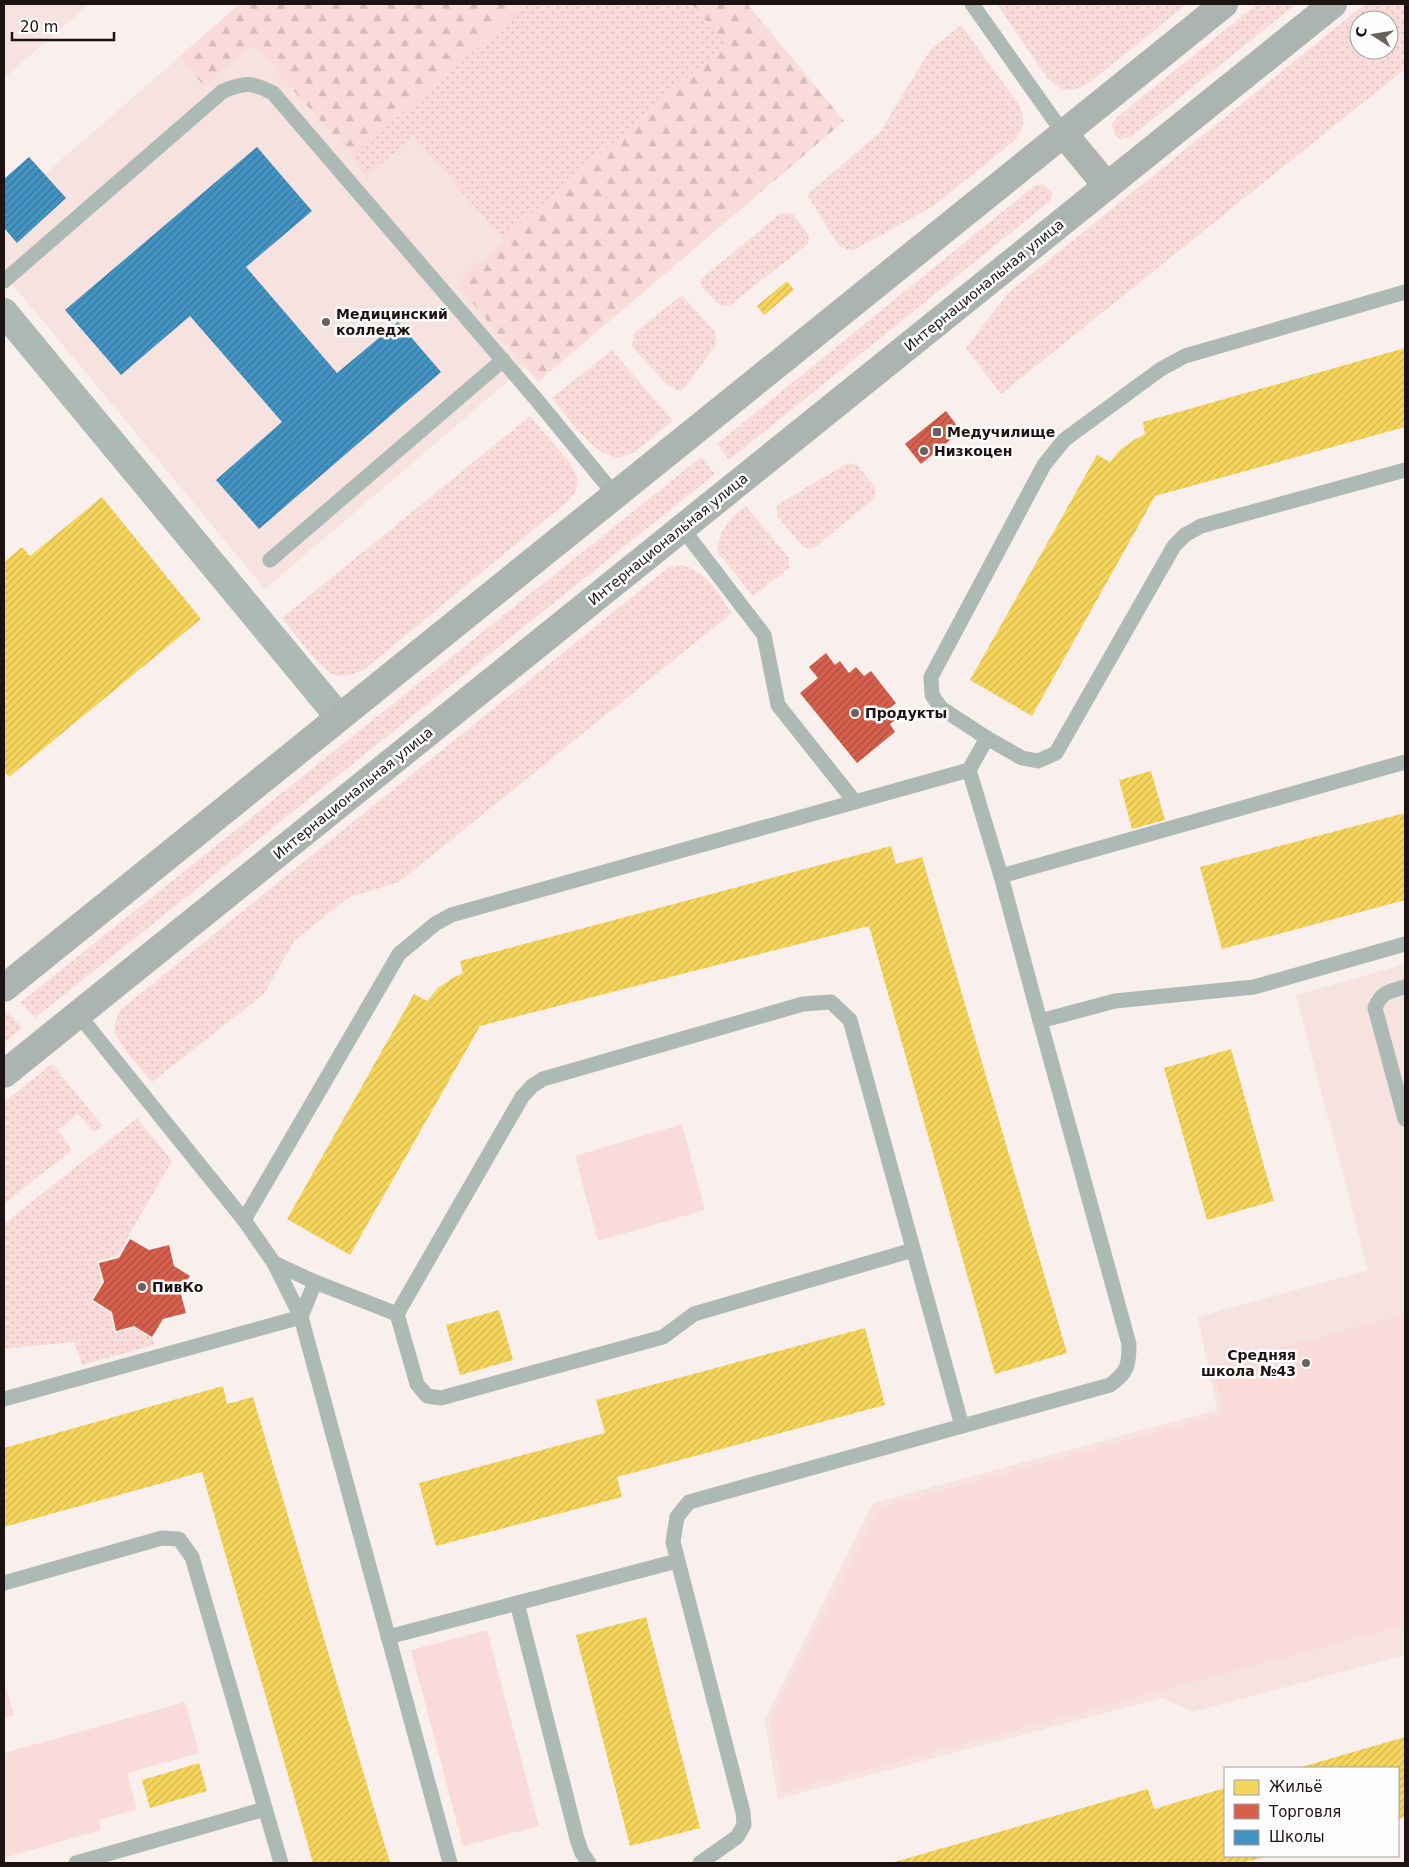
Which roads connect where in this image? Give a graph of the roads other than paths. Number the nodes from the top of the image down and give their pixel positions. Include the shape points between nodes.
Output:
1 (972, 4) edge
2 (1224, 4) edge
3 (1333, 4) edge
4 (1064, 134) junction
5 (1107, 186) junction
6 (4, 281) edge
7 (1405, 292) edge
8 (4, 312) edge
9 (503, 360) junction
10 (1405, 470) edge
11 (615, 495) junction
12 (682, 528) junction
13 (270, 560) dead end
14 (339, 717) junction
15 (987, 738) junction
16 (1405, 762) edge
17 (969, 770) junction
18 (855, 802) junction
19 (1001, 876) junction
20 (1405, 944) edge
21 (1405, 987) edge
22 (4, 988) edge
23 (78, 1014) junction
24 (1040, 1021) junction
25 (4, 1074) edge
26 (1405, 1118) edge
27 (244, 1220) junction
28 (913, 1250) junction
29 (274, 1263) junction
30 (315, 1282) junction
31 (397, 1314) junction
32 (302, 1317) junction
33 (4, 1400) edge
34 (962, 1426) junction
35 (677, 1561) junction
36 (4, 1583) edge
37 (517, 1604) junction
38 (388, 1637) junction
39 (265, 1809) junction
40 (76, 1863) edge
41 (281, 1863) edge
42 (450, 1863) edge
43 (590, 1863) edge
44 (700, 1863) edge

1 - 4 lane
2 - 4 main road
3 - 5 main road, Интернациональная улица
4 - 5 main road
4 - 11 main road
5 - 12 main road, Интернациональная улица
6 - 9 lane via 223,91 243,83 273,93
7 - 15 lane via 1185,356 1064,440 1044,465 931,677 932,695 941,708
8 - 14 street
9 - 11 lane
9 - 13 lane
10 - 15 lane via 1200,526 1185,535 1174,546 1056,753 1038,761 1022,758
11 - 14 main road
12 - 18 lane via 764,635 778,705
12 - 23 main road, Интернациональная улица
14 - 22 main road
15 - 17 lane
16 - 19 lane
17 - 18 lane
17 - 19 lane
18 - 27 lane via 451,915 435,924 399,954
19 - 24 lane
20 - 24 lane via 1254,987 1115,1001
21 - 26 lane via 1378,999 1375,1008
23 - 25 main road, Интернациональная улица
23 - 27 lane
24 - 34 lane via 1129,1344 1129,1364 1110,1385
27 - 29 lane
28 - 31 lane via 694,1314 663,1337 441,1398 427,1396 417,1384
28 - 31 lane via 850,1020 831,1002 804,1004 543,1079 532,1086 522,1097
28 - 34 lane
29 - 30 lane
29 - 32 lane
30 - 31 lane
30 - 32 lane
32 - 33 lane
32 - 38 lane
34 - 35 lane via 689,1502 677,1517 673,1542
35 - 37 lane
35 - 44 lane via 744,1825 737,1837
36 - 39 lane via 162,1538 179,1539 192,1557
37 - 38 lane
37 - 43 lane via 577,1838
38 - 42 lane
39 - 40 lane
39 - 41 lane

